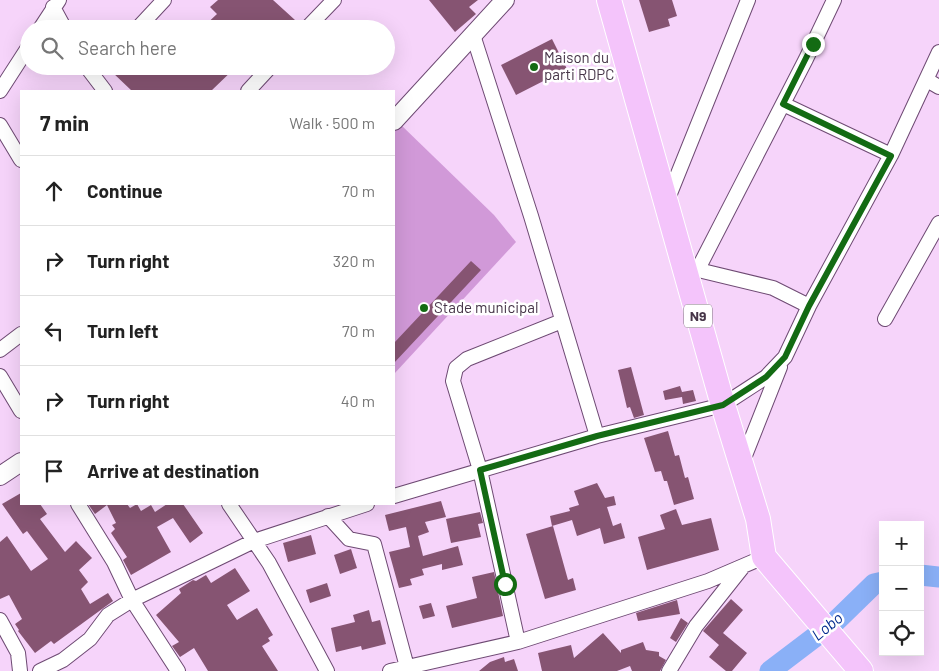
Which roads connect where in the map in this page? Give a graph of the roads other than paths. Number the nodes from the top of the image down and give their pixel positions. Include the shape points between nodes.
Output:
1 (164, 0) edge
2 (334, 0) edge
3 (505, 0) edge
4 (609, 0) edge
5 (748, 0) edge
6 (834, 0) edge
7 (56, 4) edge
8 (46, 20) edge
9 (62, 20) edge
10 (145, 20) edge
11 (315, 20) edge
12 (473, 35) junction
13 (939, 52) edge
14 (20, 60) edge
15 (96, 75) edge
16 (263, 75) edge
17 (933, 83) edge
18 (104, 90) edge
19 (249, 90) edge
20 (0, 91) edge
21 (783, 104) junction
22 (395, 120) edge
23 (0, 125) edge
24 (891, 156) junction
25 (20, 158) edge
26 (666, 202) junction
27 (939, 223) edge
28 (691, 268) junction
29 (809, 306) junction
30 (885, 318) dead end
31 (562, 321) junction
32 (20, 335) edge
33 (0, 350) edge
34 (785, 357) junction
35 (0, 376) edge
36 (723, 405) junction
37 (20, 409) edge
38 (597, 436) junction
39 (20, 463) edge
40 (740, 466) junction
41 (480, 470) junction
42 (0, 476) edge
43 (395, 496) edge
44 (79, 505) edge
45 (231, 505) edge
46 (364, 505) edge
47 (328, 516) junction
48 (254, 540) junction
49 (764, 557) junction
50 (742, 568) junction
51 (132, 600) junction
52 (0, 620) edge
53 (518, 642) junction
54 (407, 667) junction
55 (20, 671) edge
56 (40, 671) edge
57 (178, 671) edge
58 (327, 671) edge
59 (390, 671) edge
60 (669, 671) edge
61 (861, 671) edge

1 - 10 street
2 - 11 street
3 - 12 street
4 - 26 highway, N9
5 - 26 street
6 - 21 street
7 - 8 street
7 - 9 street
12 - 22 street
12 - 31 street via 532,216
13 - 17 street
14 - 20 street
15 - 18 street
16 - 19 street
17 - 24 street
21 - 24 street
21 - 28 street
23 - 25 street
24 - 29 street
26 - 28 highway, N9
27 - 30 street
28 - 29 street via 773,288
28 - 36 highway, N9
29 - 34 street
31 - 38 street
31 - 41 street via 467,359 456,368 453,381
32 - 33 street
34 - 36 street via 766,377
34 - 40 street
35 - 37 street
36 - 38 street
36 - 40 highway, N9
38 - 41 street
39 - 42 street
40 - 49 highway, N9 via 758,520
41 - 43 street
41 - 53 street
44 - 51 street via 114,562
45 - 48 street
46 - 47 street
47 - 48 street
47 - 54 street via 349,539 374,544
48 - 51 street
48 - 58 street
49 - 50 street
49 - 61 highway
50 - 53 street
50 - 60 street via 696,626
51 - 56 street via 108,615 90,639 63,660
51 - 57 street
52 - 55 street via 18,653
53 - 54 street
54 - 59 street

